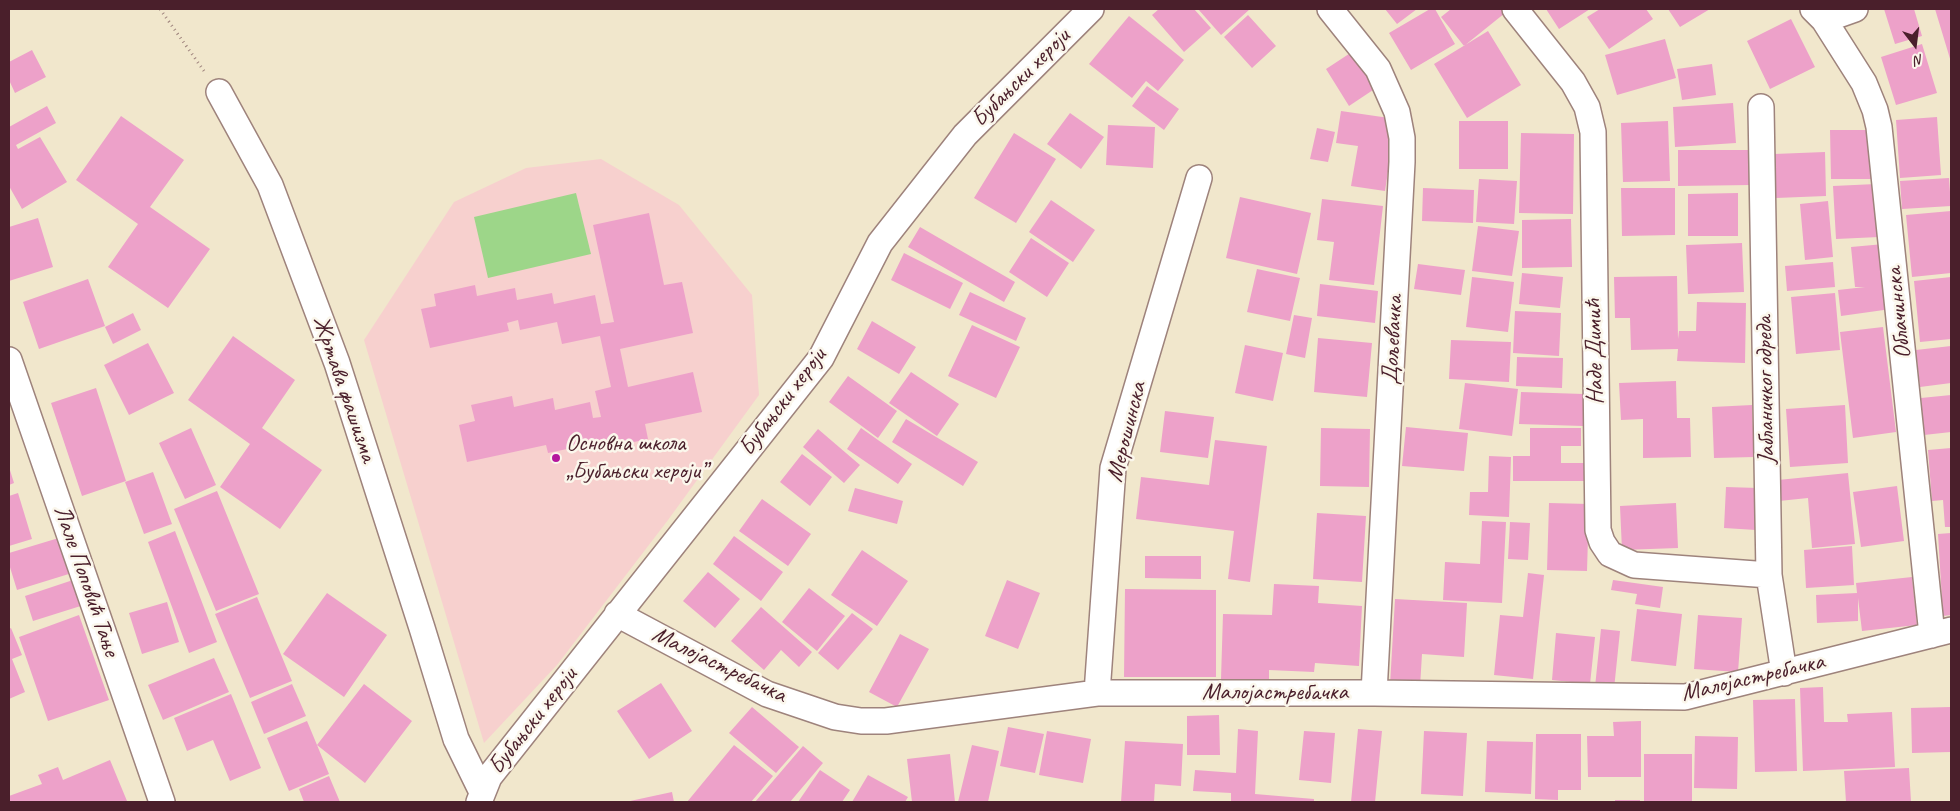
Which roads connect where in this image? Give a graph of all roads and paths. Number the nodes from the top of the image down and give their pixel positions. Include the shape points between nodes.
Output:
1 (160, 9) edge
2 (1091, 9) edge
3 (1330, 9) edge
4 (1515, 9) edge
5 (1855, 9) edge
6 (1819, 15) edge
7 (219, 92) joint
8 (1761, 107) dead end
9 (1199, 178) dead end
10 (9, 360) edge
11 (1770, 575) junction
12 (617, 614) junction
13 (1941, 633) edge
14 (1784, 672) junction
15 (1097, 693) junction
16 (1374, 693) junction
17 (480, 797) edge
18 (162, 802) edge

1 - 7 path
2 - 12 street, Бубањски хероји via 965,135 880,243 821,358
3 - 16 street, Дољевачка via 1378,69 1397,112 1402,138
4 - 11 street, Наде Димић via 1573,82 1586,107 1593,132 1598,530 1602,542 1610,554 1634,565
5 - 6 street
6 - 13 street, Облачинска via 1864,83 1879,127
7 - 17 street, Жртава фашизма via 270,185 338,362 456,739
8 - 11 street, Јабланичког одреда
9 - 15 street, Мерошинска via 1113,468
10 - 18 street, Лале Поповић Тање
11 - 14 street, Јабланичког одреда
12 - 15 street, Малојастребачка via 767,694 844,718 886,722 910,720
12 - 17 street, Бубањски хероји via 489,777
13 - 14 street, Малојастребачка
14 - 16 street, Малојастребачка via 1684,697
15 - 16 street, Малојастребачка

